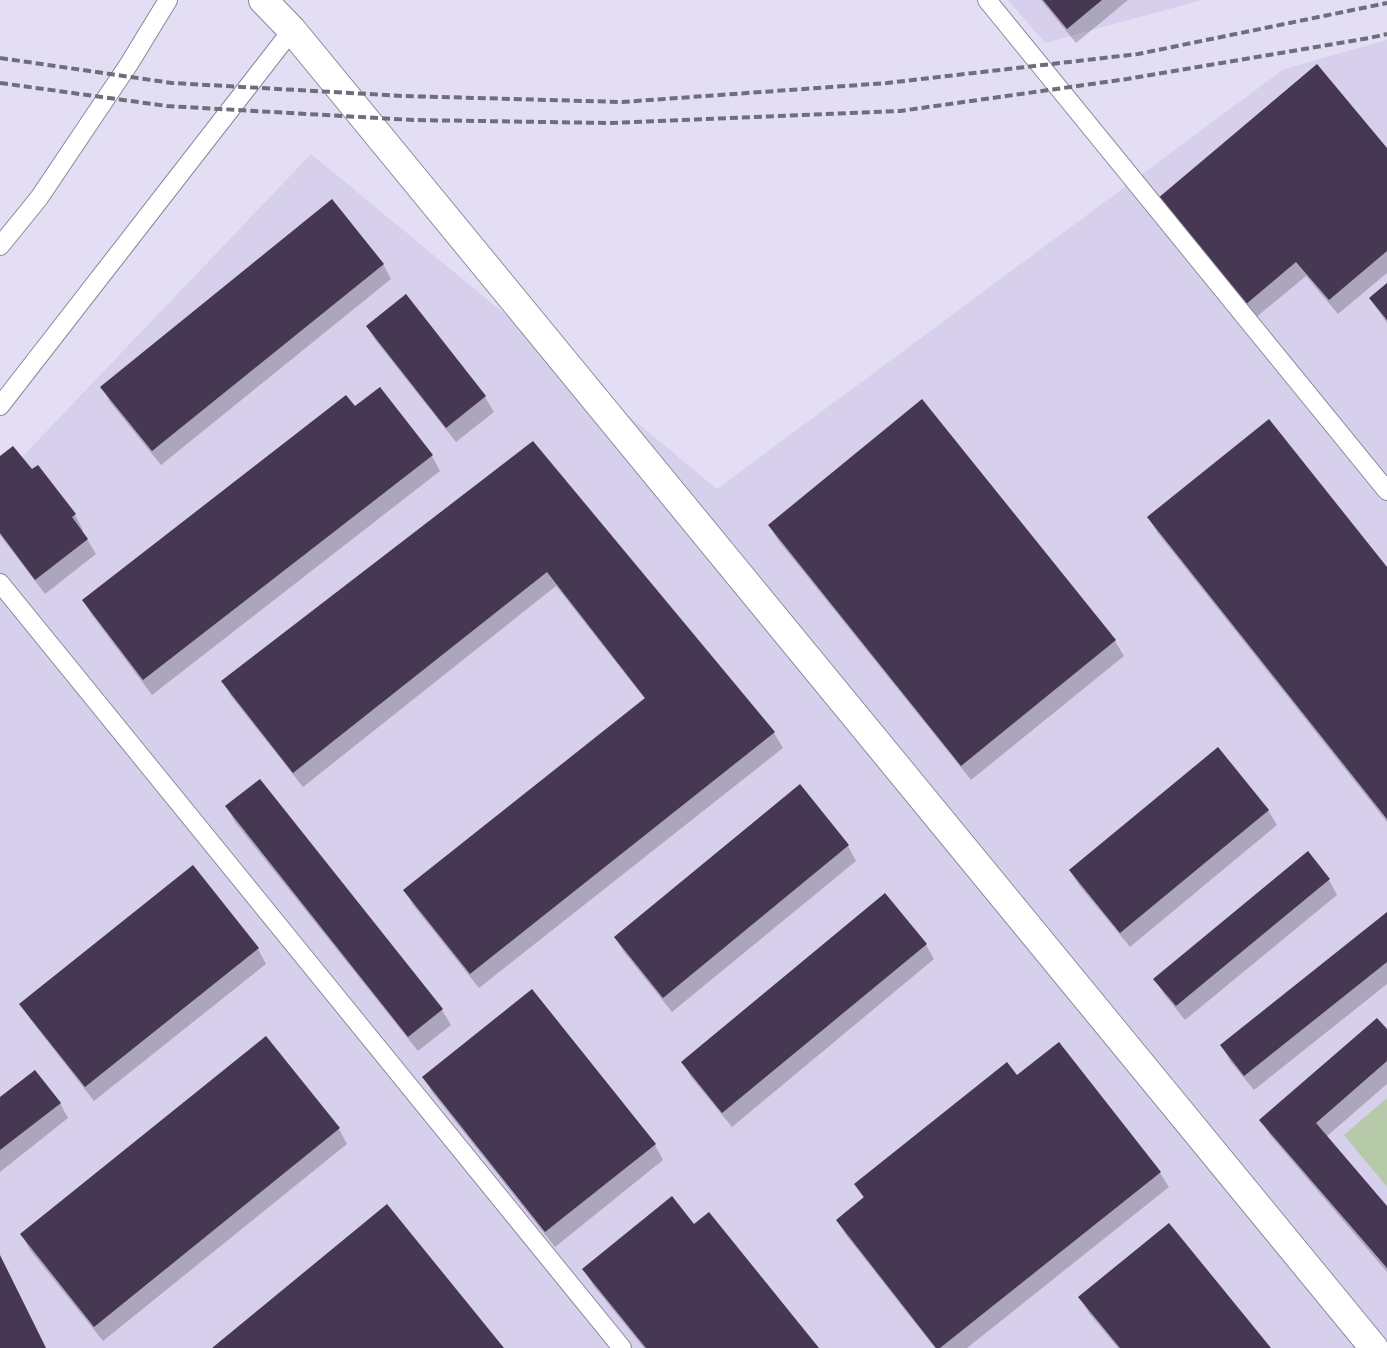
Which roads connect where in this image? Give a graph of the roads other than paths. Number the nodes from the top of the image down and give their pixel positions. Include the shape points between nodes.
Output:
1 (168, 0) edge
2 (263, 0) edge
3 (987, 0) edge
4 (292, 30) junction
5 (0, 246) edge
6 (0, 406) edge
7 (1387, 491) edge
8 (0, 583) edge
9 (622, 1348) edge
10 (1374, 1348) edge

1 - 5 lane via 130,64 39,198
2 - 4 street
3 - 7 lane
4 - 6 lane
4 - 10 street
8 - 9 lane

